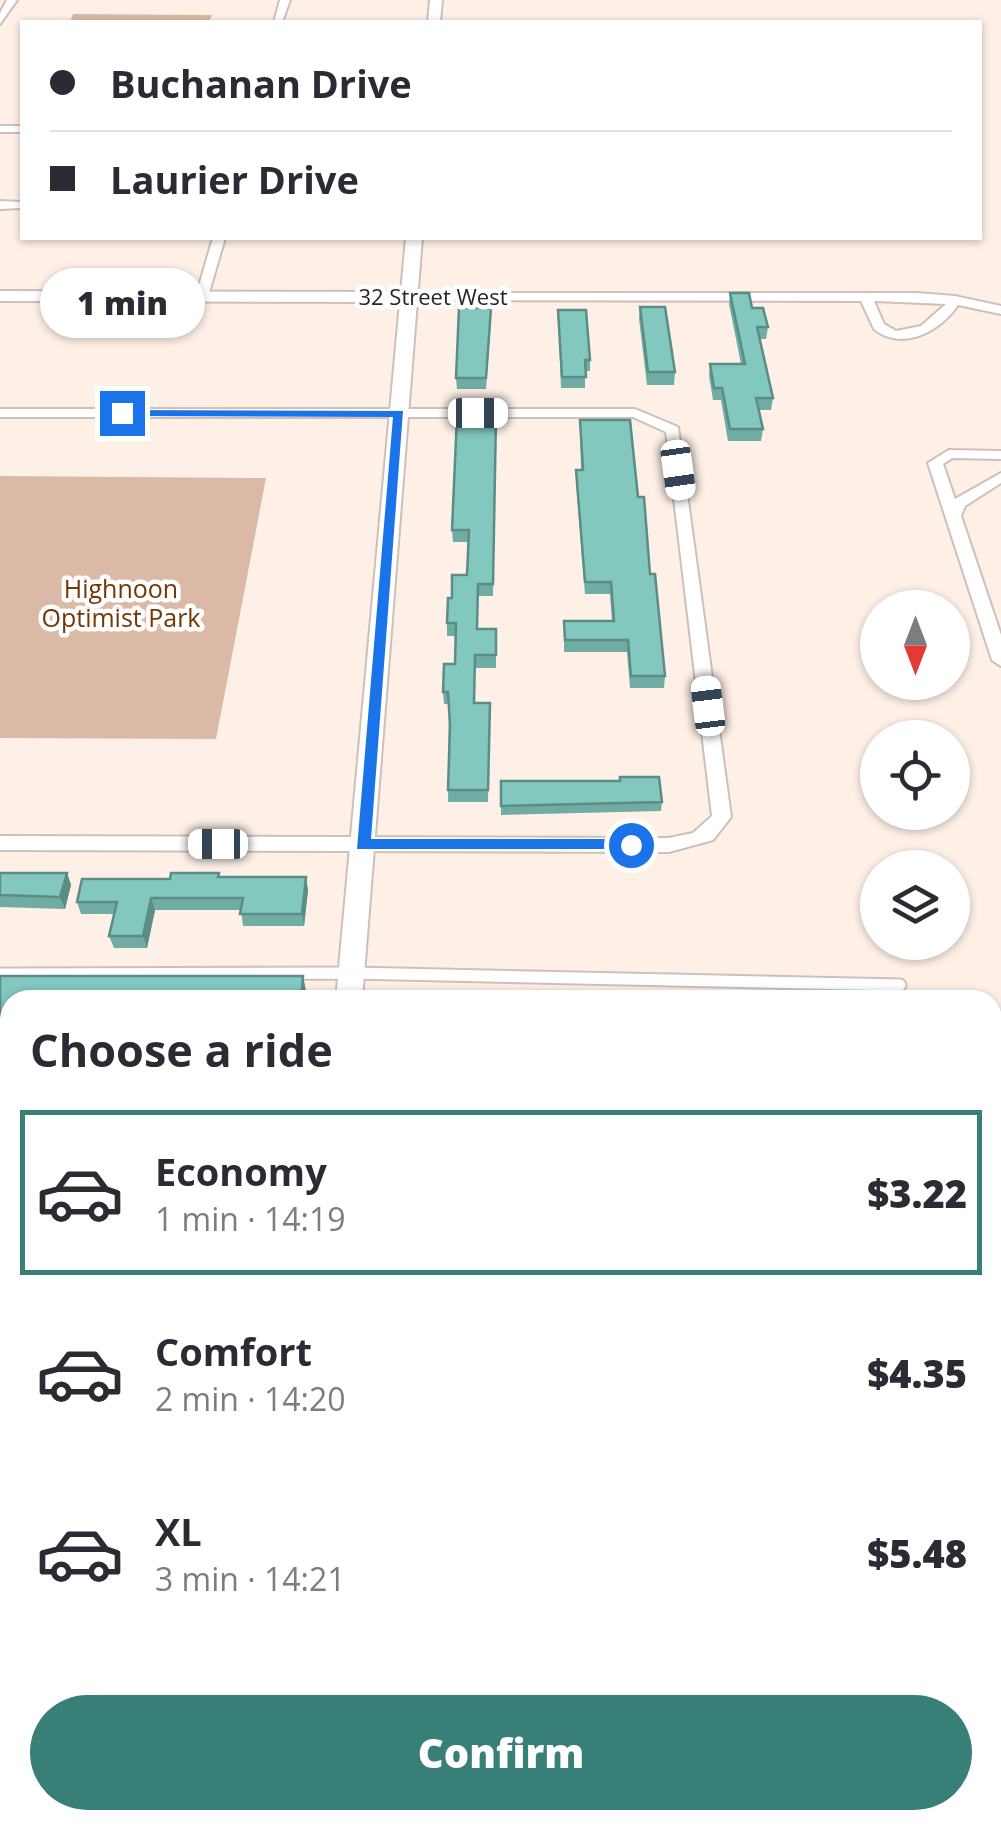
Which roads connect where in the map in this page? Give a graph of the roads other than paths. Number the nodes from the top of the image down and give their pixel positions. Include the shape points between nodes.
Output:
1 (12, 0) edge
2 (0, 21) edge
3 (217, 240) edge
4 (414, 240) edge
5 (0, 296) edge
6 (202, 296) junction
7 (408, 296) junction
8 (866, 297) junction
9 (955, 300) junction
10 (1001, 310) edge
11 (399, 414) junction
12 (1, 416) edge
13 (1001, 454) edge
14 (1001, 477) edge
15 (953, 516) junction
16 (1001, 660) edge
17 (0, 843) edge
18 (362, 845) junction
19 (352, 973) junction
20 (0, 974) edge
21 (900, 985) dead end
22 (350, 990) edge

1 - 2 street
3 - 6 street
4 - 7 street
5 - 6 street, 32 Street West
6 - 7 street, 32 Street West
7 - 8 street, 32 Street West
7 - 11 street
8 - 9 street, 32 Street West
8 - 9 street via 877,324 898,334 945,318
9 - 10 street, 32 Street West
11 - 12 street
11 - 18 street
11 - 18 street via 635,412 672,430 722,816 713,832 695,842 669,845
13 - 15 street via 950,454 935,462
14 - 15 street via 960,503
15 - 16 street
17 - 18 street
18 - 19 street
19 - 20 lane
19 - 21 lane
19 - 22 street

